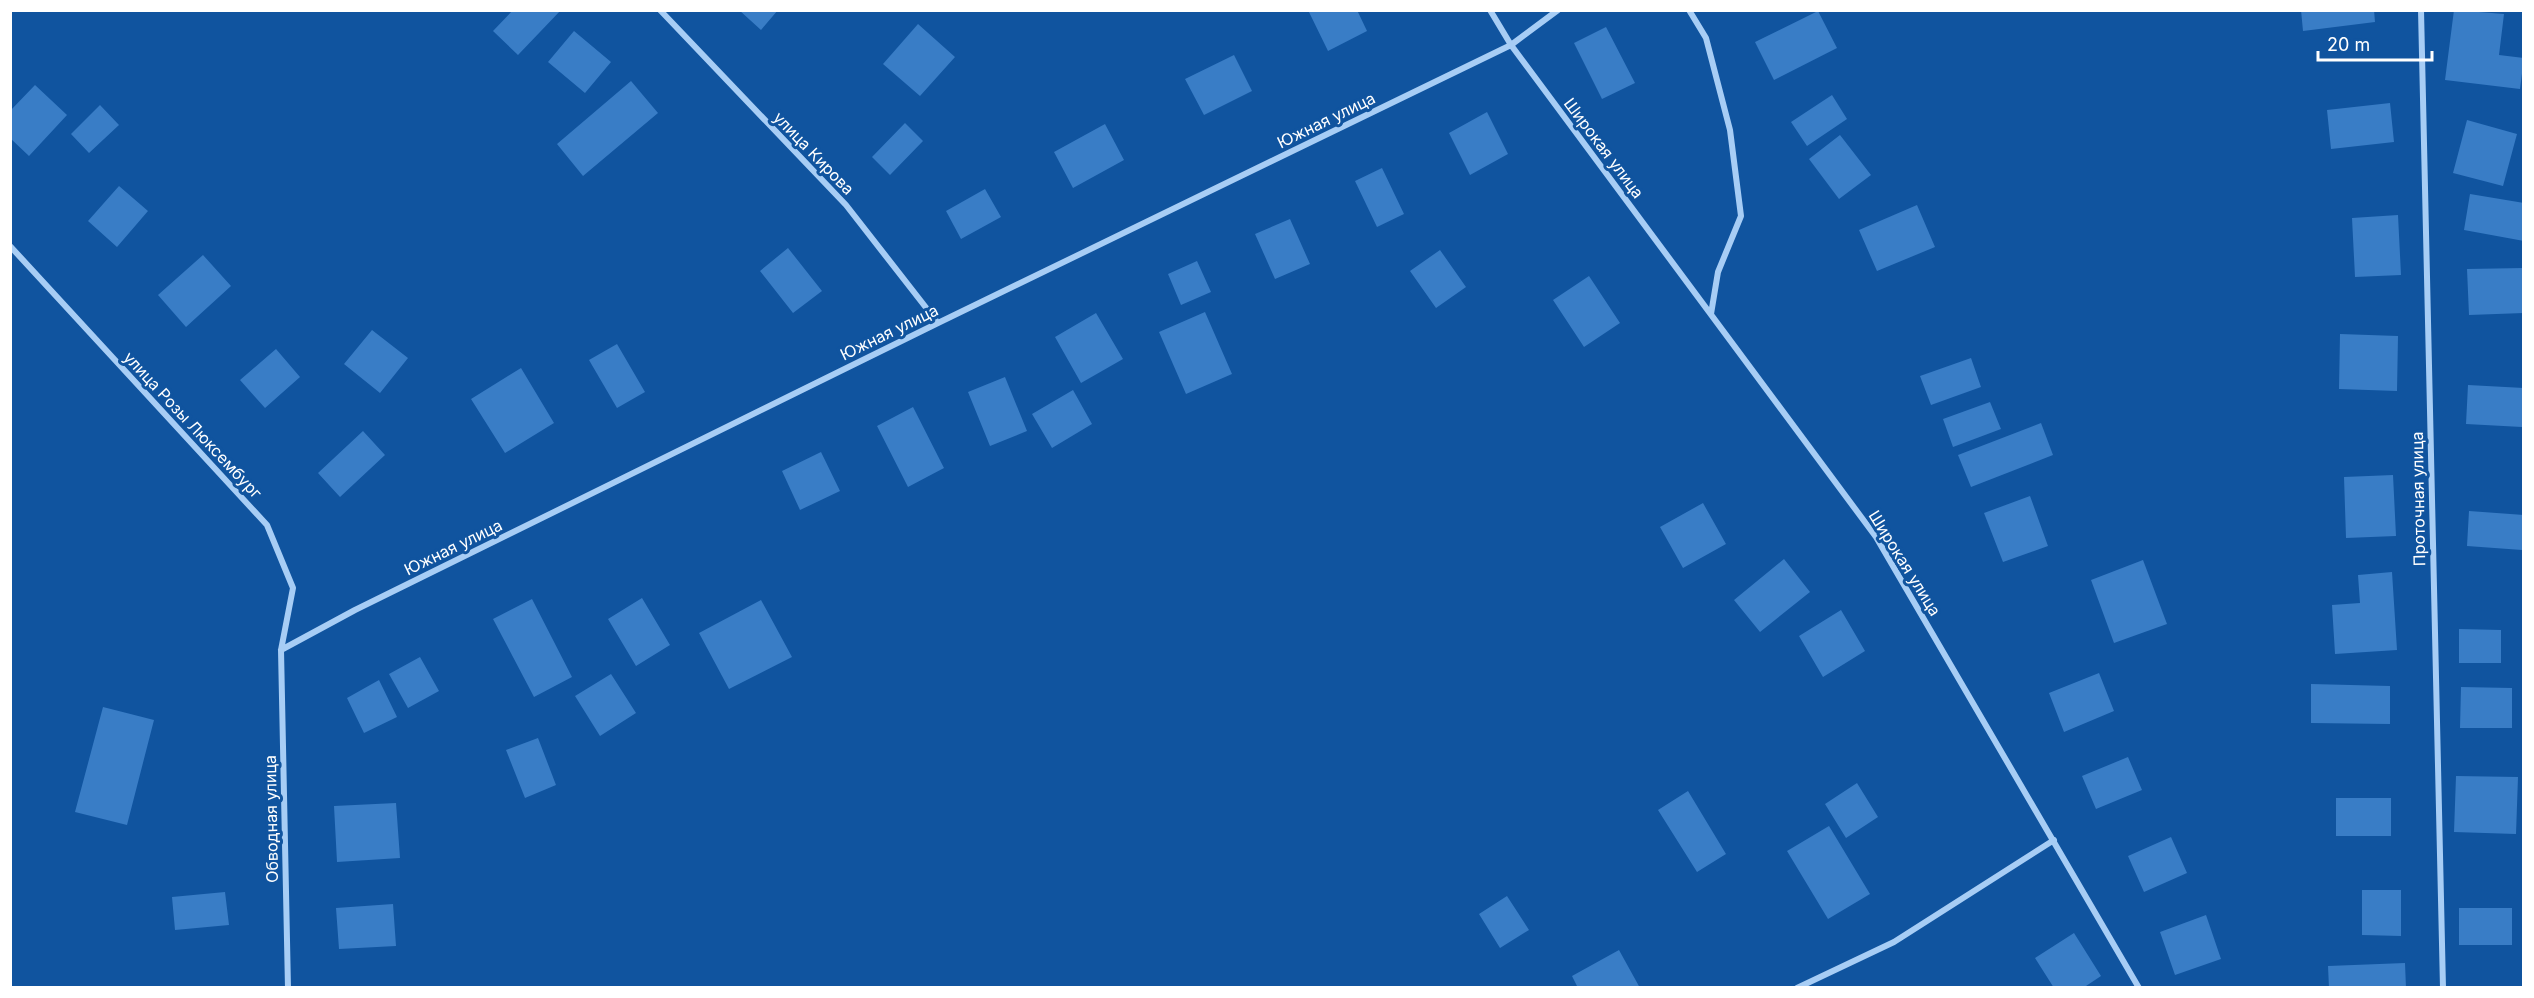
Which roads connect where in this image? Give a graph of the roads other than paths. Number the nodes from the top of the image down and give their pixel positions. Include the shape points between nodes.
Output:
1 (660, 10) edge
2 (1490, 10) edge
3 (1558, 10) edge
4 (1689, 10) edge
5 (2421, 10) edge
6 (1511, 45) junction
7 (10, 246) edge
8 (1711, 314) junction
9 (938, 323) junction
10 (281, 650) junction
11 (2055, 840) junction
12 (288, 987) edge
13 (1797, 987) edge
14 (2139, 987) edge
15 (2443, 987) edge

1 - 9 street, улица Кирова via 846,205
2 - 6 street, Широкая улица
3 - 6 street
4 - 8 street via 1706,38 1730,130 1742,216 1718,272
5 - 15 street, Проточная улица
6 - 8 street, Широкая улица
6 - 9 street, Южная улица
7 - 10 street, улица Розы Люксембург via 267,525 293,588
8 - 11 street, Широкая улица via 1876,537
9 - 10 street, Южная улица
10 - 12 street, Обводная улица
11 - 13 street via 1894,942
11 - 14 street, Широкая улица

